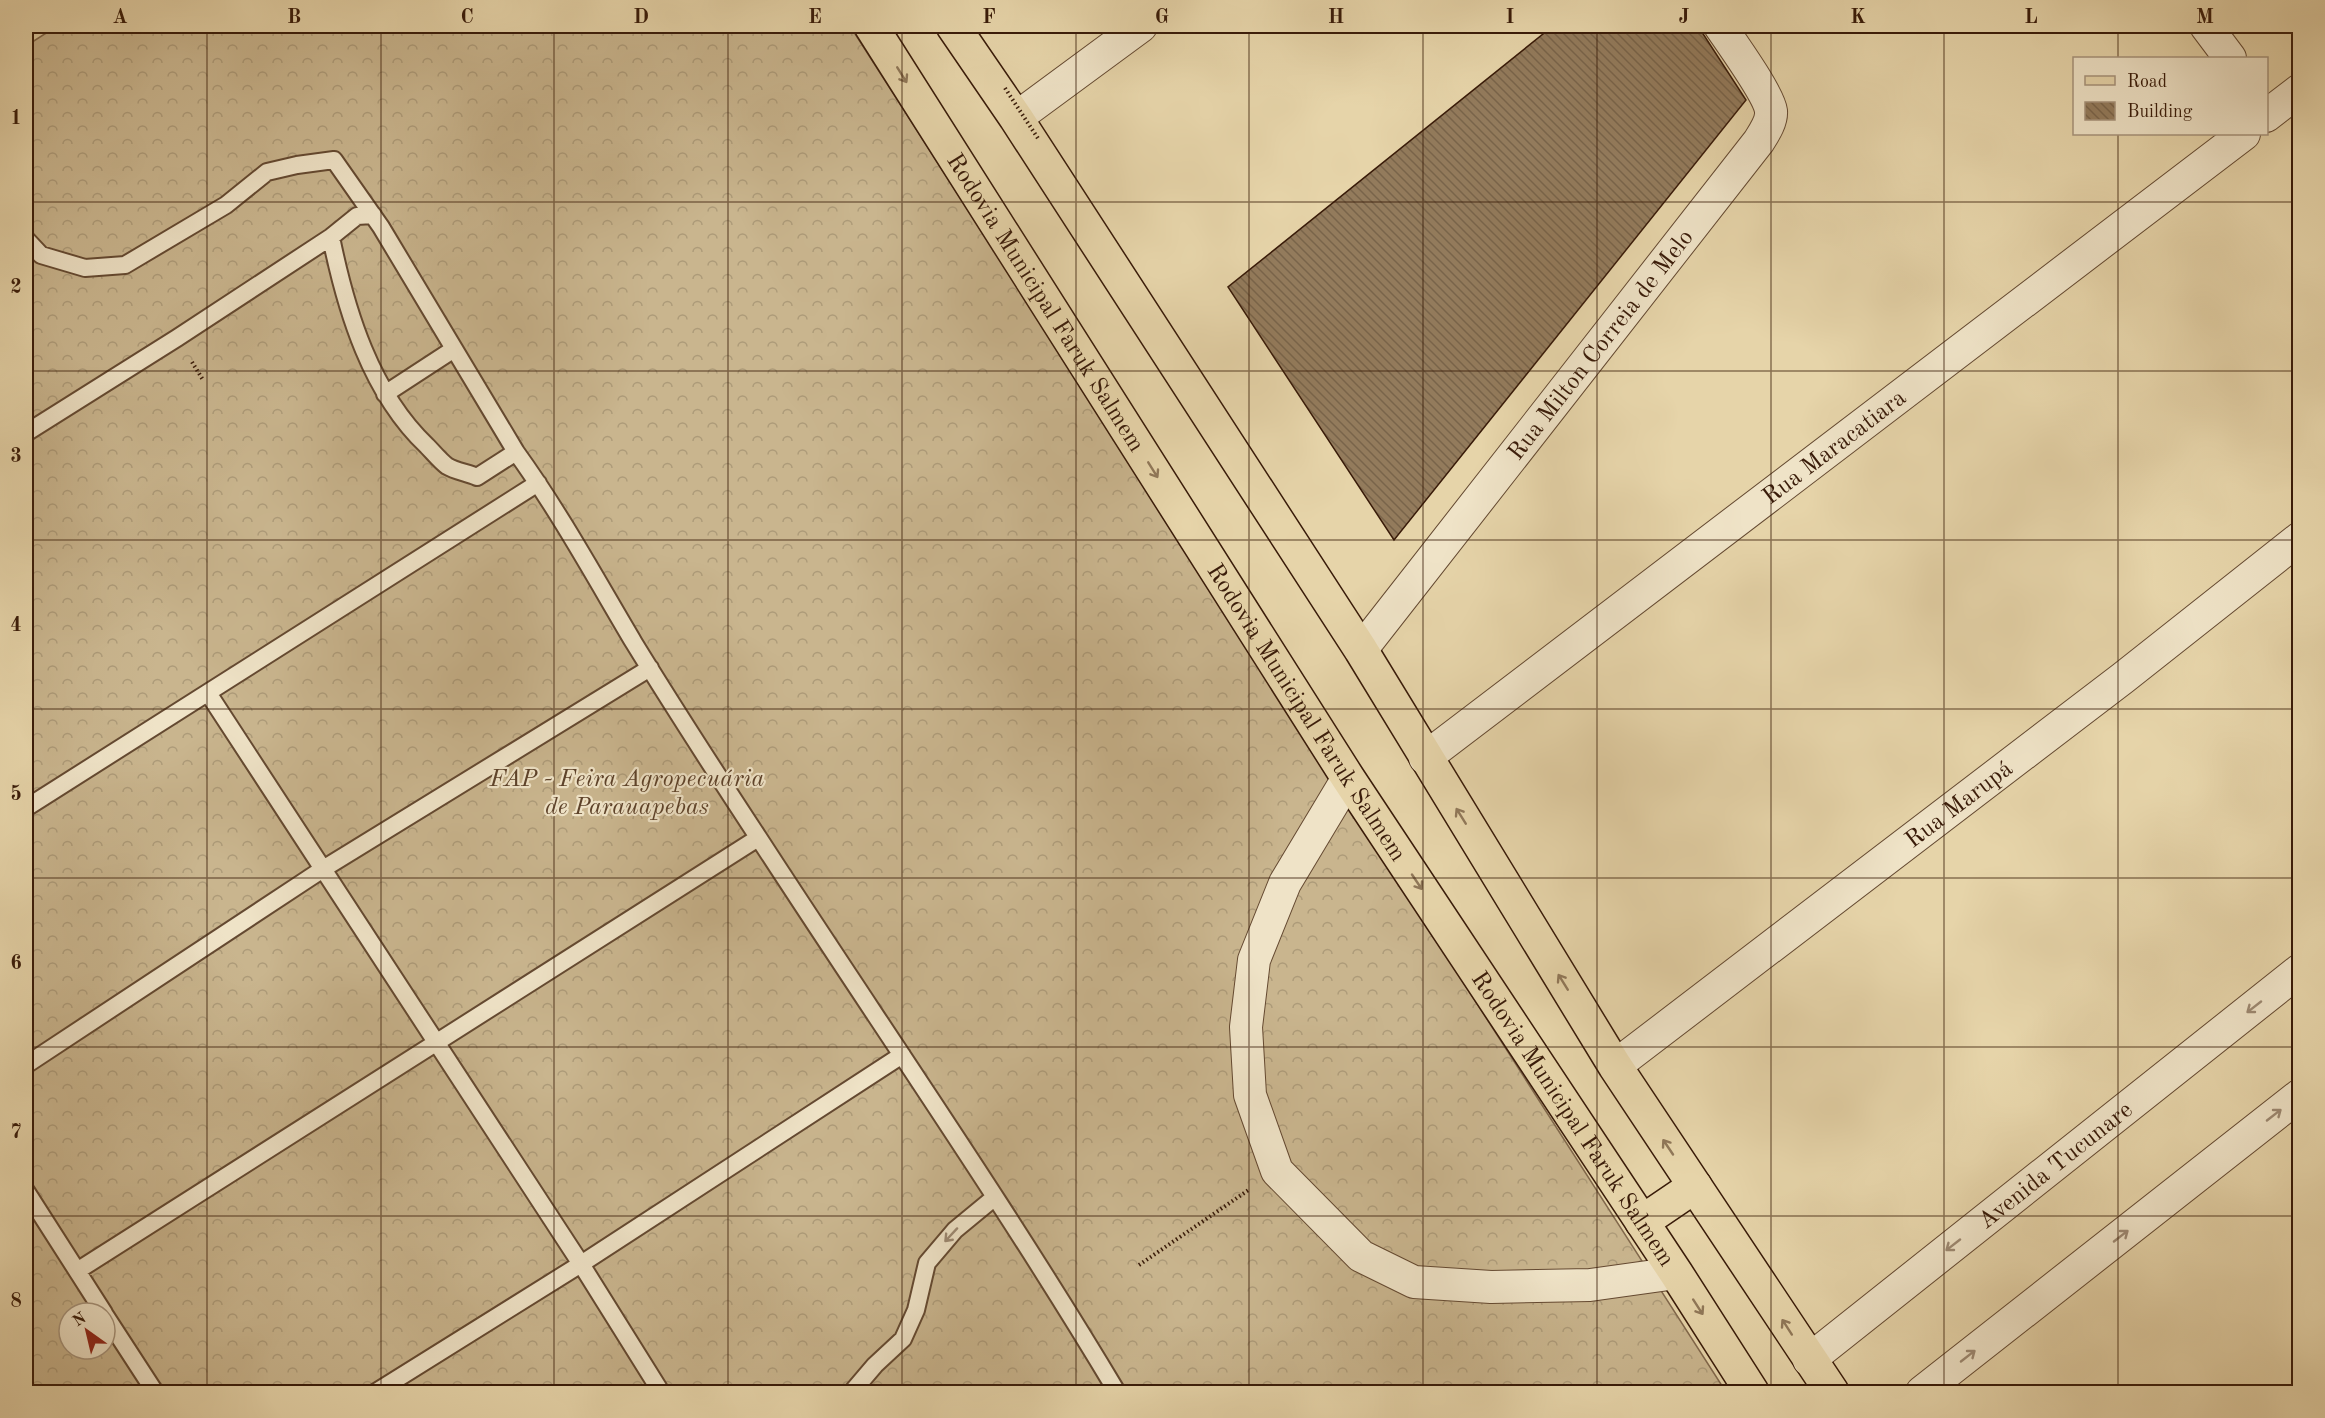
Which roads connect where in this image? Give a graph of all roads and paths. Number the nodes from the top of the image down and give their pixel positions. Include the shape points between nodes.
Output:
1 (871, 26) edge
2 (953, 26) edge
3 (1140, 26) edge
4 (1720, 26) edge
5 (2206, 26) edge
6 (2229, 57) edge
7 (2300, 90) edge
8 (2268, 113) edge
9 (1020, 115) junction
10 (2243, 135) edge
11 (373, 215) junction
12 (331, 237) junction
13 (26, 239) edge
14 (454, 349) junction
15 (385, 394) junction
16 (26, 433) edge
17 (516, 452) junction
18 (538, 483) junction
19 (2300, 537) edge
20 (1361, 650) junction
21 (650, 668) junction
22 (208, 693) junction
23 (1425, 758) junction
24 (1348, 778) junction
25 (26, 808) edge
26 (758, 838) junction
27 (323, 869) junction
28 (2300, 970) edge
29 (435, 1045) junction
30 (902, 1055) junction
31 (26, 1065) edge
32 (1615, 1066) junction
33 (2300, 1095) edge
34 (1277, 1171) junction
35 (1695, 1186) junction
36 (26, 1191) edge
37 (995, 1197) junction
38 (1642, 1222) junction
39 (580, 1264) junction
40 (1139, 1265) dead end
41 (77, 1271) junction
42 (1676, 1273) junction
43 (96, 1301) edge
44 (117, 1334) edge
45 (1809, 1360) junction
46 (155, 1392) edge
47 (376, 1392) edge
48 (662, 1392) edge
49 (852, 1392) edge
50 (1117, 1392) edge
51 (1752, 1392) edge
52 (1832, 1392) edge
53 (1922, 1392) edge

1 -> 24 main road, Rodovia Municipal Faruk Salmem
2 - 9 main road
3 - 9 street
4 - 20 street, Rua Milton Correia de Melo via 1764,94 1771,111 1767,128
5 - 6 street
7 - 8 street
9 - 9 path, bridge
9 - 20 main road
10 - 23 street, Rua Maracatiara
11 - 12 lane via 357,216
11 - 13 lane via 334,160 267,172 226,205 125,265 85,268 41,255
11 - 14 lane
12 - 15 lane via 351,318
12 - 16 lane
14 - 15 lane
14 - 17 lane
15 - 17 lane via 398,414 447,466 477,477
17 - 18 lane
18 - 21 lane
18 - 22 lane
19 - 32 street, Rua Marupá via 2113,686
20 - 23 main road
21 - 26 lane
21 - 27 lane
22 - 25 lane
22 - 27 lane
32 -> 23 main road
24 - 34 street via 1285,883 1254,960 1246,1027 1250,1095
24 -> 38 main road, Rodovia Municipal Faruk Salmem
26 - 29 lane
26 - 30 lane
27 - 29 lane
27 - 31 lane
28 -> 45 street, Avenida Tucunare
29 - 39 lane
29 - 41 lane
30 - 37 lane
30 - 39 lane
35 -> 32 main road
53 -> 33 street
34 - 40 path
34 - 42 street via 1361,1257 1414,1282 1491,1287 1590,1285
35 - 38 main road
45 -> 35 main road
36 - 41 lane
37 -> 49 lane via 955,1230 927,1263 916,1310 903,1339
37 - 50 lane
38 - 42 main road, Rodovia Municipal Faruk Salmem
39 - 47 lane
39 - 48 lane
41 - 43 lane
42 -> 51 main road, Rodovia Municipal Faruk Salmem
44 - 46 lane
45 - 52 main road

